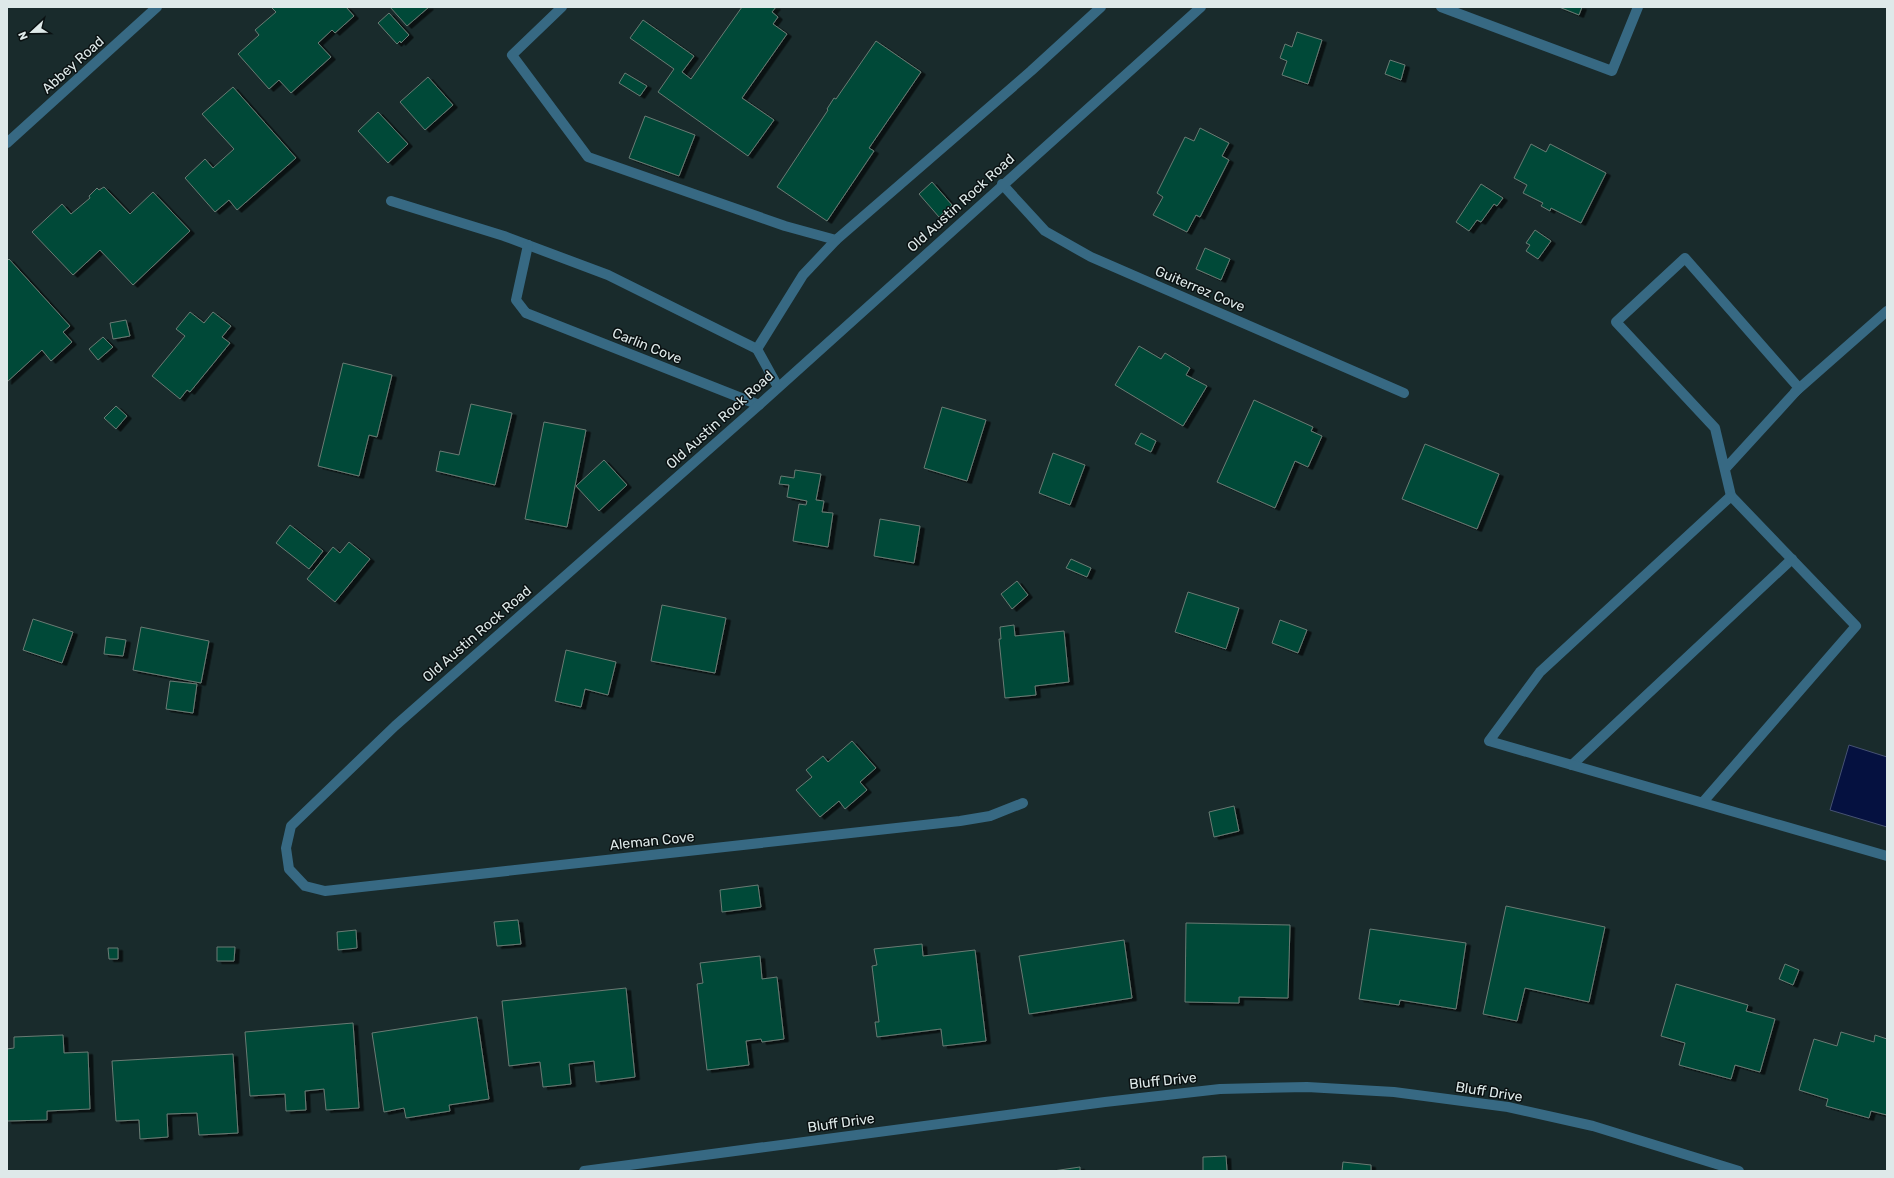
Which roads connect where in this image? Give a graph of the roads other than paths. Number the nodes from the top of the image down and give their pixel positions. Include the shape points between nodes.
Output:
1 (157, 7) edge
2 (562, 7) edge
3 (1101, 7) edge
4 (1201, 7) edge
5 (1441, 7) edge
6 (1638, 7) edge
7 (7, 143) edge
8 (1002, 184) junction
9 (391, 201) dead end
10 (836, 240) junction
11 (528, 245) junction
12 (1887, 311) edge
13 (756, 350) junction
14 (778, 387) junction
15 (1404, 392) dead end
16 (1795, 392) junction
17 (759, 405) junction
18 (1725, 469) junction
19 (1731, 496) junction
20 (1792, 559) junction
21 (1572, 765) junction
22 (1023, 802) dead end
23 (1703, 802) junction
24 (1887, 856) edge
25 (289, 868) joint
26 (584, 1171) edge
27 (1739, 1171) edge

1 - 7 street, Abbey Road
2 - 10 street via 512,55 588,157 785,226
3 - 10 street
4 - 8 street, Old Austin Rock Road
5 - 6 street via 1612,71
8 - 14 street, Old Austin Rock Road
8 - 15 street, Guiterrez Cove via 1045,231 1091,257
9 - 11 street
10 - 13 street via 803,275
11 - 13 street via 608,275
11 - 17 street, Carlin Cove via 516,300 526,313
12 - 16 street
13 - 14 street
14 - 17 street, Old Austin Rock Road
16 - 18 street
16 - 18 street via 1799,388 1685,258 1616,322 1715,428
17 - 25 street, Old Austin Rock Road via 395,726 291,826 286,848
18 - 19 street
19 - 20 street
19 - 21 street via 1540,672 1489,741
20 - 21 street
20 - 23 street via 1856,626
21 - 23 street
22 - 25 street, Aleman Cove via 990,816 960,822 325,891 305,886
23 - 24 street
26 - 27 street, Bluff Drive via 1105,1102 1220,1089 1307,1088 1394,1092 1508,1107 1593,1126

